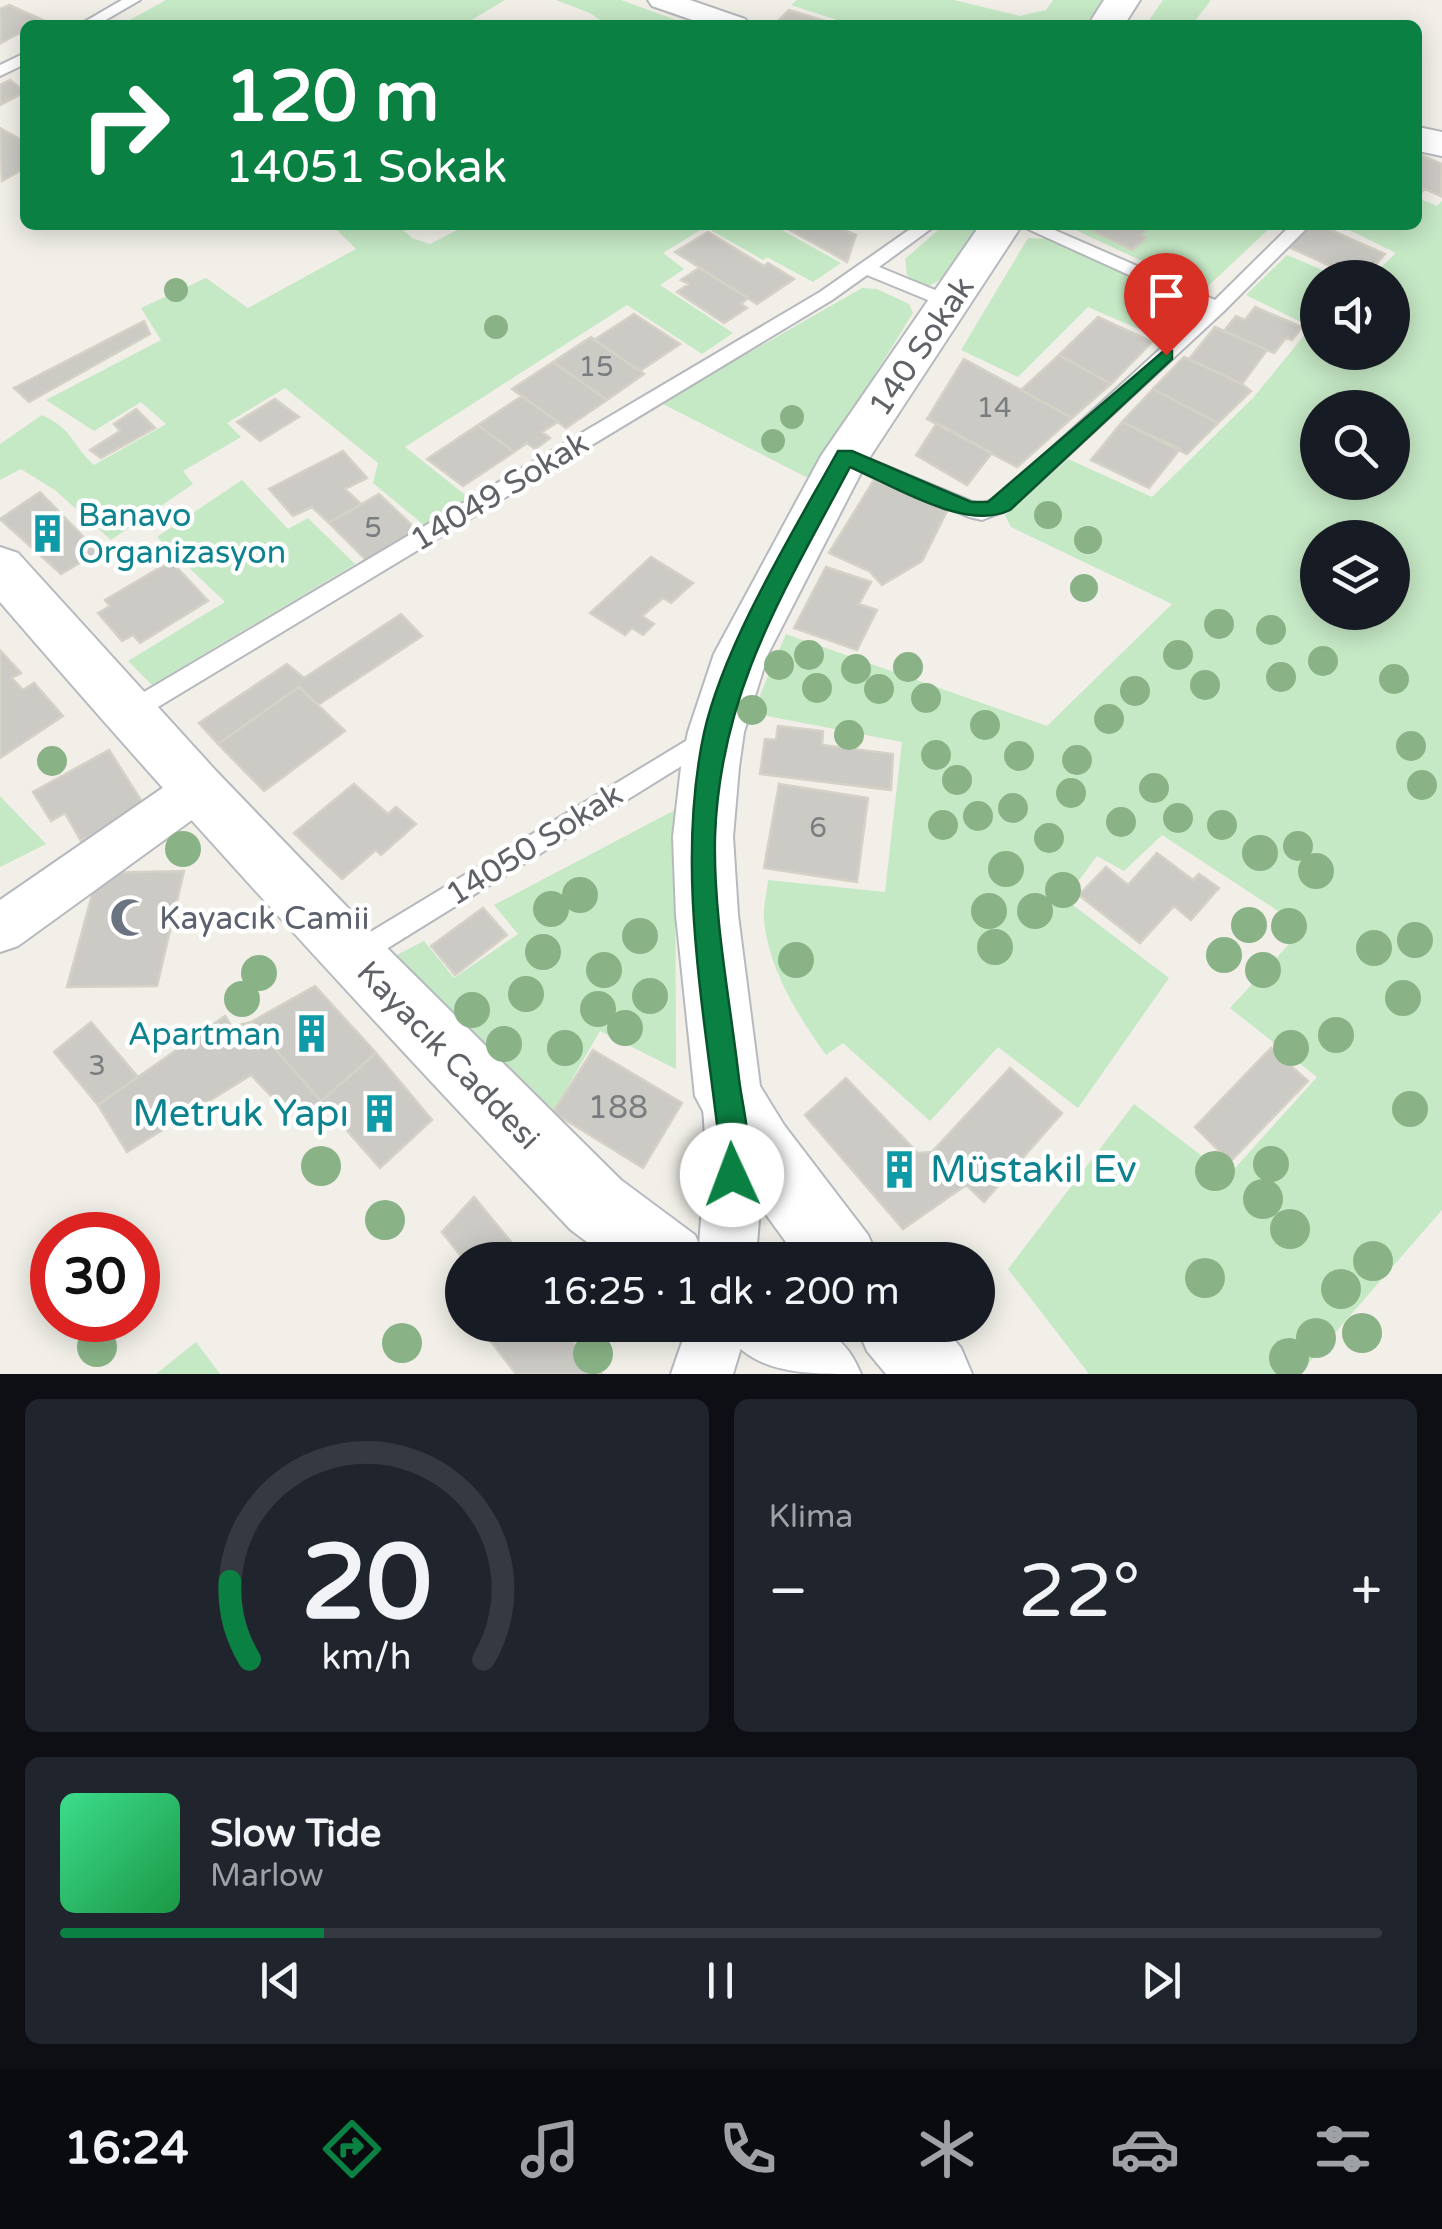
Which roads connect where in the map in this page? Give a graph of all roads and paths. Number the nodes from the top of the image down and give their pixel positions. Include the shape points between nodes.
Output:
1 (132, 0) edge
2 (662, 0) edge
3 (95, 20) edge
4 (721, 20) edge
5 (920, 230) edge
6 (999, 230) edge
7 (1039, 230) edge
8 (1296, 230) edge
9 (868, 269) junction
10 (951, 303) junction
11 (1217, 308) junction
12 (845, 456) junction
13 (0, 567) edge
14 (130, 712) junction
15 (716, 732) junction
16 (197, 790) junction
17 (0, 929) edge
18 (352, 956) junction
19 (728, 1096) junction
20 (646, 1242) edge
21 (728, 1242) edge
22 (830, 1242) edge
23 (712, 1342) edge
24 (781, 1342) edge
25 (908, 1342) edge
26 (702, 1374) edge
27 (824, 1374) edge
28 (935, 1374) edge

1 - 3 lane
2 - 4 street
5 - 9 lane, 14049 Sokak
6 - 10 main road, 140 Sokak
7 - 11 lane
8 - 11 lane
9 - 10 lane
9 - 14 lane, 14049 Sokak
10 - 12 main road, 140 Sokak
11 - 12 lane via 991,510 969,509
12 - 15 main road, 140 Sokak via 741,654
13 - 14 main road, Kayacık Caddesi
14 - 16 main road, Kayacık Caddesi
15 - 18 lane, 14050 Sokak
15 - 19 main road, 140 Sokak via 703,836
16 - 17 street
16 - 18 main road, Kayacık Caddesi
18 - 20 main road, Kayacık Caddesi via 596,1205
19 - 21 street, 140 Sokak via 734,1150
19 - 22 main road, 140 Sokak
23 - 26 street
24 - 27 main road
25 - 28 main road

